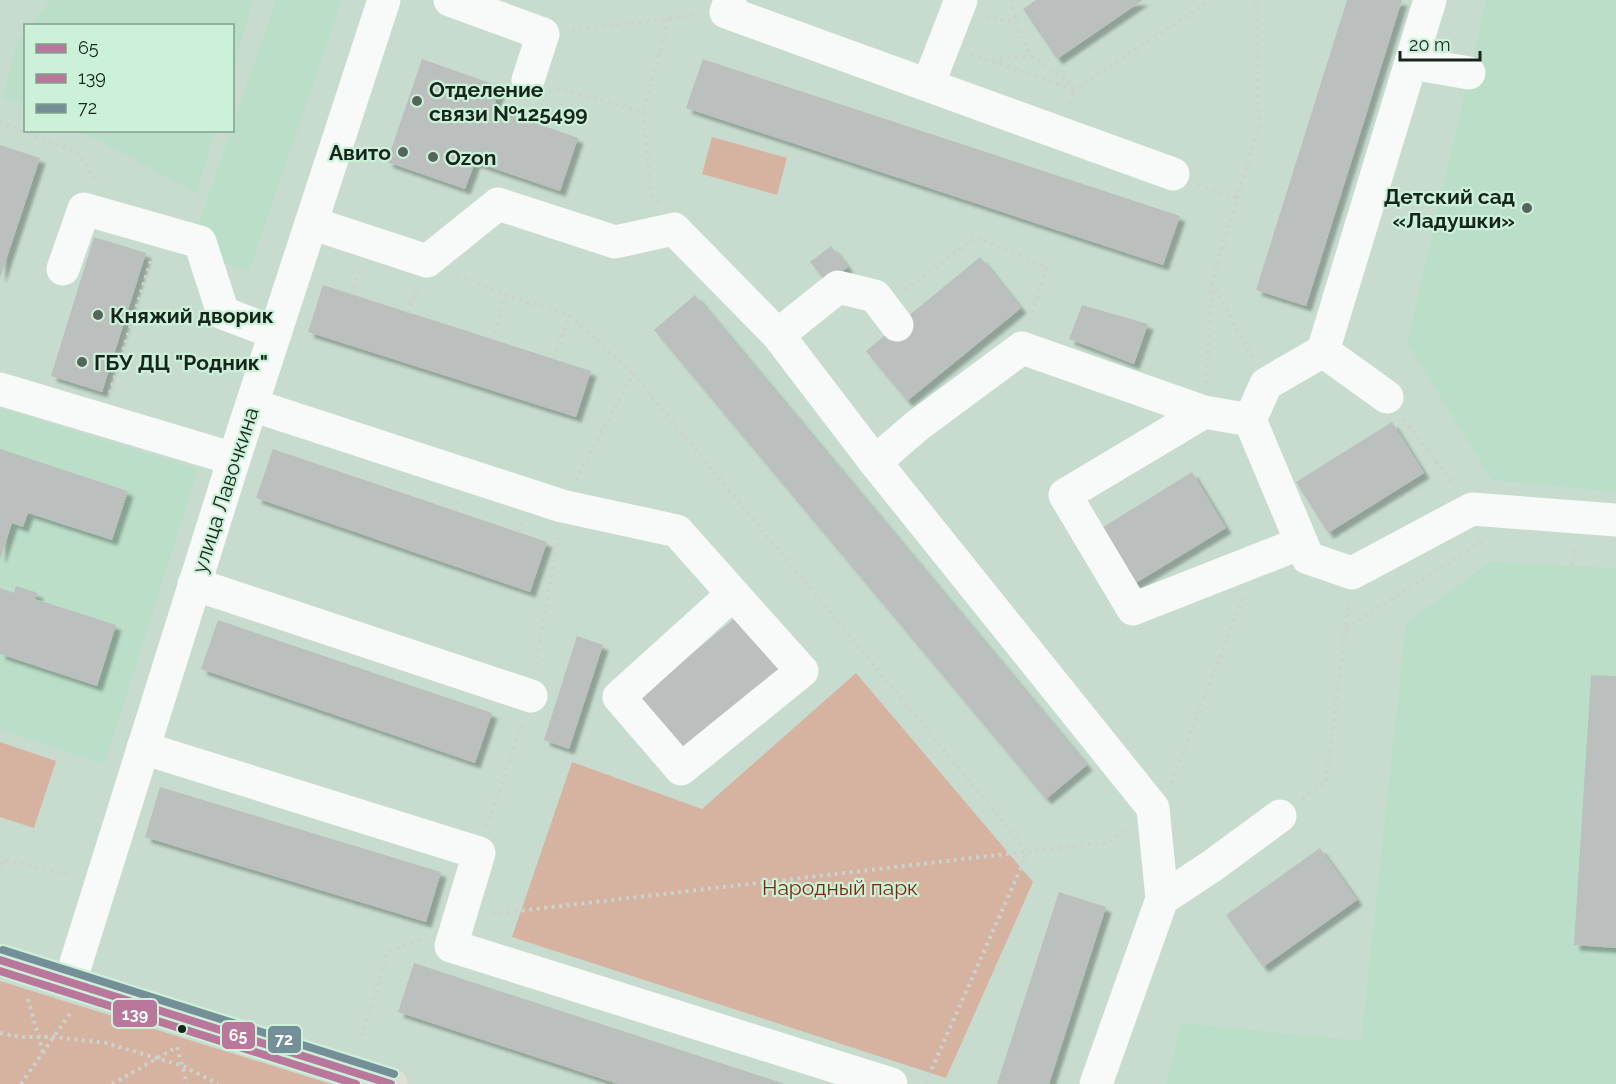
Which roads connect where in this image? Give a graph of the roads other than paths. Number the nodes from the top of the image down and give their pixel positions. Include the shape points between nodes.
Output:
1 (384, 0) edge
2 (450, 0) edge
3 (961, 0) edge
4 (1430, 0) edge
5 (728, 6) edge
6 (1411, 63) junction
7 (1469, 73) dead end
8 (528, 80) road end
9 (928, 85) junction
10 (1173, 174) road end
11 (311, 224) junction
12 (63, 269) dead end
13 (890, 316) road end
14 (275, 333) junction
15 (778, 335) junction
16 (1323, 351) junction
17 (0, 389) edge
18 (1387, 397) road end
19 (252, 405) junction
20 (1204, 412) junction
21 (1250, 420) junction
22 (234, 459) junction
23 (875, 462) junction
24 (1616, 520) edge
25 (1301, 543) junction
26 (194, 584) junction
27 (734, 594) junction
28 (531, 696) dead end
29 (142, 748) junction
30 (1280, 816) road end
31 (1162, 899) junction
32 (0, 960) edge
33 (71, 995) junction
34 (391, 1084) edge
35 (891, 1084) edge
36 (1095, 1084) edge

1 - 11 street, улица Лавочкина
2 - 8 street via 543,34
3 - 9 street
4 - 6 street
5 - 9 street
6 - 7 street
6 - 16 street
9 - 10 street
11 - 14 street, улица Лавочкина
11 - 15 street via 427,261 498,204 615,242 674,229
12 - 14 street via 84,209 200,242 224,313
13 - 15 street via 875,296 838,287
14 - 19 street, улица Лавочкина
15 - 23 street
16 - 18 street
16 - 21 street via 1266,384
17 - 22 street
19 - 22 street, улица Лавочкина
19 - 27 street via 562,506 677,531
20 - 21 street
20 - 23 street via 1022,348
20 - 25 street via 1065,495 1133,609
21 - 25 street
22 - 26 street, улица Лавочкина
23 - 31 street via 1153,807
24 - 25 street via 1472,509 1352,573 1308,558
26 - 28 street
26 - 29 street, улица Лавочкина
27 - 27 street via 802,671 681,769 619,698
29 - 33 street, улица Лавочкина
29 - 35 street via 479,854 451,946
30 - 31 street
31 - 36 street
32 - 33 main road
33 - 34 main road

